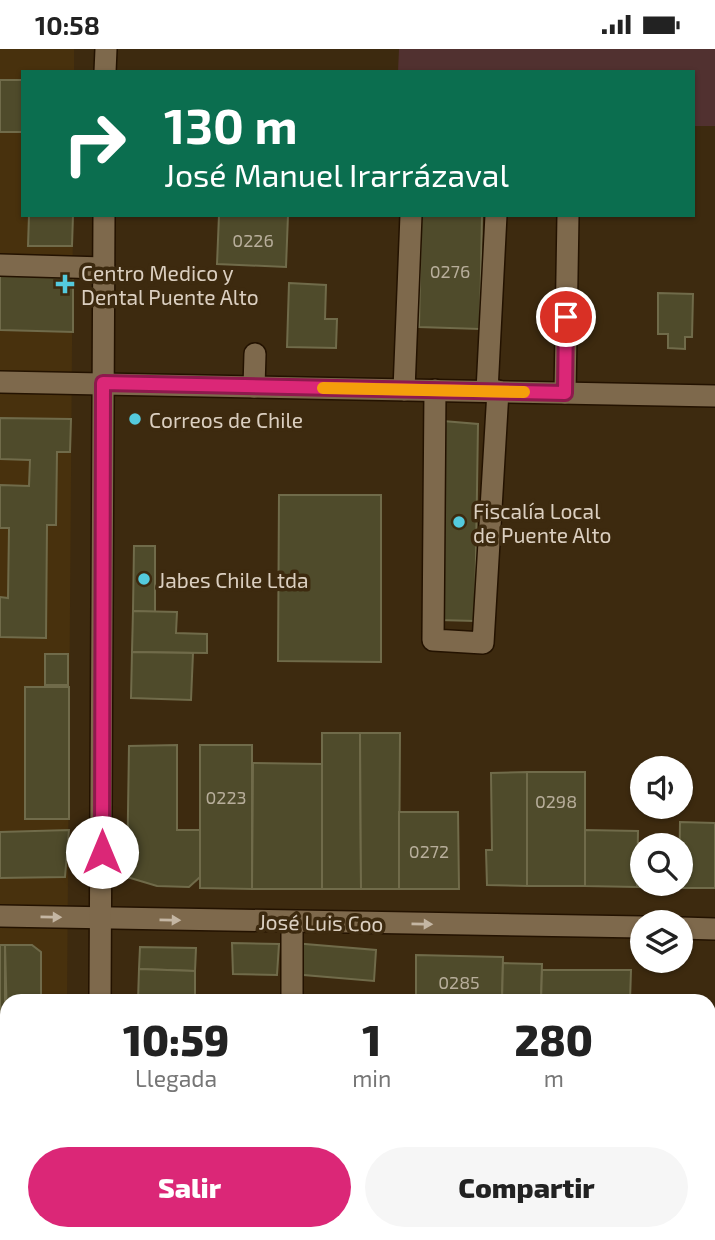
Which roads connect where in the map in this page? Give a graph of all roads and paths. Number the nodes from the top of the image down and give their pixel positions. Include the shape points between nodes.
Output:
1 (106, 49) edge
2 (106, 70) edge
3 (104, 217) edge
4 (411, 217) edge
5 (496, 217) edge
6 (568, 217) edge
7 (0, 265) edge
8 (104, 268) junction
9 (255, 353) dead end
10 (0, 382) edge
11 (103, 383) junction
12 (254, 387) junction
13 (404, 390) junction
14 (435, 390) junction
15 (493, 391) junction
16 (565, 393) junction
17 (715, 396) edge
18 (0, 916) edge
19 (102, 919) junction
20 (292, 922) junction
21 (630, 927) edge
22 (693, 928) edge
23 (715, 929) edge
24 (100, 994) edge
25 (292, 994) edge

1 - 2 street
3 - 8 street
4 - 13 street
5 - 15 street
6 - 16 street
7 - 8 street
8 - 11 street
9 - 12 street
10 - 11 street
11 - 12 street
11 - 19 street
12 - 13 street
13 - 14 street
14 - 15 street
14 - 15 street via 433,640 483,643
15 - 16 street
16 - 17 street
18 -> 19 street, José Luis Coo
19 -> 20 street, José Luis Coo
19 - 24 street
20 -> 21 street, José Luis Coo
20 - 25 street
22 - 23 street

